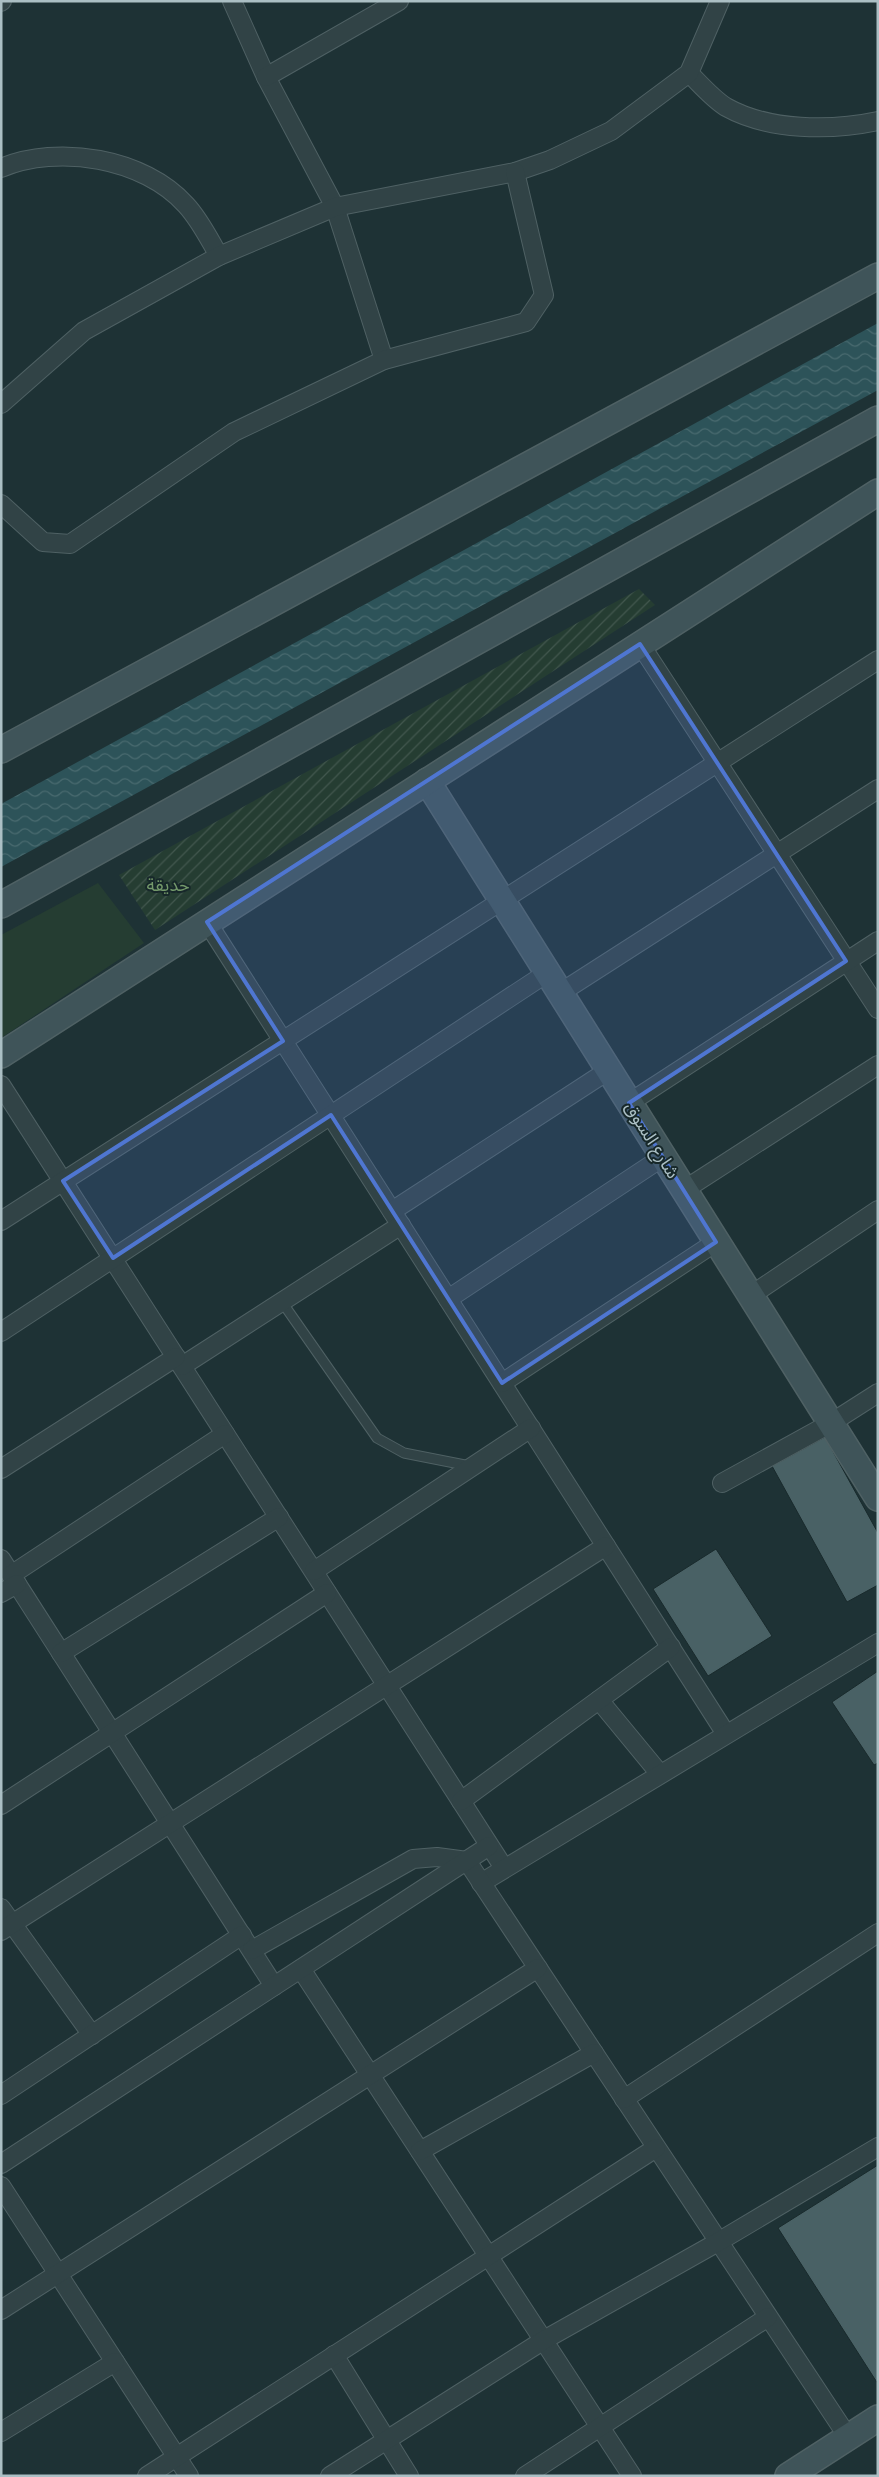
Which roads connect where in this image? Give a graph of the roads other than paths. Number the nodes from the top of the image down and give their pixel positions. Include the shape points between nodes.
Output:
1 (232, 1) edge
2 (399, 1) edge
3 (720, 1) edge
4 (689, 73) junction
5 (266, 77) junction
6 (878, 122) edge
7 (1, 168) edge
8 (515, 172) junction
9 (336, 208) junction
10 (219, 256) junction
11 (878, 276) edge
12 (384, 360) junction
13 (1, 404) edge
14 (878, 419) edge
15 (875, 499) edge
16 (1, 504) edge
17 (640, 644) junction
18 (878, 660) edge
19 (1, 750) edge
20 (717, 763) junction
21 (427, 781) junction
22 (878, 788) edge
23 (776, 854) junction
24 (502, 900) junction
25 (1, 905) edge
26 (208, 922) junction
27 (878, 940) edge
28 (846, 961) junction
29 (547, 972) junction
30 (560, 993) junction
31 (878, 1009) edge
32 (283, 1041) junction
33 (1, 1055) edge
34 (878, 1065) edge
35 (609, 1070) junction
36 (1, 1085) edge
37 (629, 1103) junction
38 (331, 1115) junction
39 (663, 1157) junction
40 (63, 1181) junction
41 (684, 1190) junction
42 (878, 1210) edge
43 (396, 1218) junction
44 (1, 1221) edge
45 (716, 1242) junction
46 (113, 1258) junction
47 (750, 1296) junction
48 (448, 1299) junction
49 (282, 1302) junction
50 (1, 1332) edge
51 (179, 1362) junction
52 (502, 1383) junction
53 (878, 1393) edge
54 (831, 1423) junction
55 (531, 1428) junction
56 (225, 1434) junction
57 (472, 1467) junction
58 (1, 1469) edge
59 (722, 1483) dead end
60 (878, 1498) edge
61 (279, 1517) junction
62 (606, 1546) junction
63 (1, 1559) edge
64 (314, 1571) junction
65 (14, 1579) junction
66 (1, 1593) edge
67 (327, 1593) junction
68 (878, 1643) edge
69 (671, 1647) junction
70 (62, 1653) junction
71 (387, 1686) junction
72 (598, 1700) junction
73 (112, 1731) junction
74 (726, 1734) junction
75 (660, 1774) junction
76 (461, 1801) junction
77 (1, 1805) edge
78 (170, 1823) junction
79 (489, 1846) junction
80 (467, 1861) junction
81 (504, 1868) junction
82 (482, 1883) junction
83 (1, 1908) edge
84 (7, 1927) edge
85 (878, 1933) edge
86 (242, 1935) junction
87 (252, 1950) junction
88 (538, 1968) junction
89 (301, 1969) junction
90 (274, 1986) junction
91 (92, 2035) junction
92 (594, 2053) junction
93 (370, 2075) junction
94 (1, 2095) edge
95 (624, 2099) junction
96 (656, 2148) junction
97 (878, 2148) edge
98 (420, 2151) junction
99 (1, 2164) edge
100 (1, 2186) edge
101 (718, 2242) junction
102 (489, 2256) junction
103 (58, 2274) junction
104 (1, 2310) edge
105 (768, 2317) junction
106 (544, 2340) junction
107 (334, 2355) junction
108 (115, 2362) junction
109 (878, 2418) edge
110 (600, 2426) junction
111 (1, 2432) edge
112 (848, 2438) junction
113 (387, 2440) junction
114 (176, 2457) junction
115 (147, 2476) edge
116 (189, 2476) edge
117 (330, 2476) edge
118 (409, 2476) edge
119 (525, 2476) edge
120 (632, 2476) edge
121 (788, 2476) edge

1 - 5 street
2 - 5 street
3 - 4 street
4 - 6 street via 725,107 770,124 848,128
4 - 8 street via 611,131 550,160
5 - 9 street
7 - 10 street via 32,159 75,156 140,172 186,204
8 - 9 street
8 - 12 street via 544,295 526,322
9 - 10 street
9 - 12 street
10 - 13 street via 84,332
11 - 19 street
12 - 16 street via 234,432 70,544 43,542
14 - 25 street
15 - 17 street
17 - 20 street
17 - 21 street
18 - 20 street
20 - 23 street
20 - 24 street
21 - 24 street, شارع السوق
21 - 26 street
22 - 23 street
23 - 28 street
23 - 30 street
24 - 29 street, شارع السوق
24 - 32 street
26 - 32 street
26 - 33 street
27 - 28 street
28 - 31 street
28 - 37 street
29 - 30 street, شارع السوق
29 - 38 street
30 - 35 street, شارع السوق
32 - 38 street
32 - 40 street
34 - 41 street
35 - 37 street, شارع السوق
35 - 43 street
36 - 40 street
37 - 39 street, شارع السوق
38 - 43 street
38 - 46 street
39 - 41 street, شارع السوق
39 - 48 street
40 - 44 street
40 - 46 street
41 - 45 street, شارع السوق
42 - 47 street
43 - 48 street
43 - 49 street
45 - 47 street, شارع السوق
45 - 52 street
46 - 50 street
46 - 51 street
47 - 54 street, شارع السوق
48 - 52 street
49 - 51 street
49 - 57 lane via 377,1438 404,1453
51 - 56 street
51 - 58 street
52 - 55 street
53 - 54 street
54 - 59 street
54 - 60 street, شارع السوق
55 - 57 street
55 - 62 street
56 - 61 street
56 - 65 street
57 - 64 street
61 - 64 street
61 - 70 street
62 - 69 street
62 - 71 street
63 - 65 street
64 - 67 street
65 - 66 street
65 - 70 street
67 - 71 street
67 - 73 street
68 - 74 street
69 - 72 street
69 - 74 street
70 - 73 street
71 - 76 street
71 - 78 street
72 - 75 street
72 - 76 street
73 - 77 street
73 - 78 street
74 - 75 street
75 - 81 street
76 - 79 street
78 - 84 street
78 - 86 street
79 - 80 street
79 - 81 street
80 - 82 street
80 - 87 street via 436,1857 413,1859
80 - 89 street
81 - 82 street
82 - 88 street
83 - 84 street
84 - 91 street
85 - 95 street
86 - 87 street
86 - 91 street
87 - 90 street
88 - 92 street
88 - 93 street
89 - 90 street
89 - 93 street
90 - 99 street
91 - 94 street
92 - 95 street
92 - 98 street
93 - 98 street
93 - 103 street
95 - 96 street
96 - 101 street
96 - 102 street
97 - 101 street
98 - 102 street
100 - 103 street
101 - 105 street
101 - 106 street
102 - 106 street
102 - 107 street
103 - 104 street
103 - 108 street
105 - 110 street
105 - 112 street
106 - 110 street
106 - 113 street
107 - 113 street
107 - 114 street
108 - 111 street
108 - 114 street
109 - 112 street
110 - 119 street
110 - 120 street
112 - 121 street
113 - 117 street
113 - 118 street
114 - 115 street
114 - 116 street

